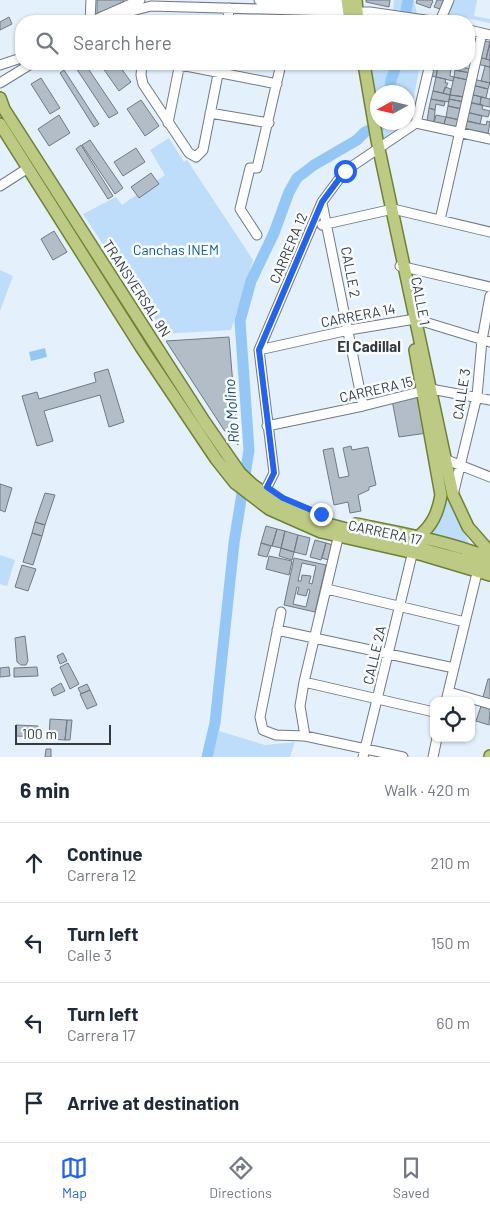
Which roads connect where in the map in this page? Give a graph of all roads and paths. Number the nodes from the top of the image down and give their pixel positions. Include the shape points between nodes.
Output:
1 (91, 0) edge
2 (140, 0) edge
3 (259, 0) edge
4 (448, 0) edge
5 (152, 3) edge
6 (229, 8) junction
7 (352, 9) edge
8 (91, 15) edge
9 (105, 15) edge
10 (123, 15) edge
11 (228, 15) edge
12 (400, 15) edge
13 (442, 15) edge
14 (486, 34) edge
15 (15, 60) edge
16 (0, 64) edge
17 (21, 70) edge
18 (141, 70) edge
19 (180, 70) edge
20 (202, 70) edge
21 (219, 70) edge
22 (280, 70) edge
23 (358, 70) edge
24 (365, 70) edge
25 (429, 70) edge
26 (218, 74) junction
27 (0, 83) edge
28 (277, 84) junction
29 (2, 101) edge
30 (210, 113) junction
31 (370, 116) joint
32 (168, 123) junction
33 (269, 123) junction
34 (416, 123) junction
35 (0, 124) edge
36 (373, 130) edge
37 (460, 132) junction
38 (0, 134) edge
39 (490, 138) edge
40 (376, 145) junction
41 (25, 170) junction
42 (0, 186) edge
43 (322, 202) junction
44 (390, 210) junction
45 (440, 220) junction
46 (328, 223) junction
47 (312, 228) junction
48 (490, 232) edge
49 (257, 234) dead end
50 (402, 266) junction
51 (490, 287) edge
52 (490, 296) edge
53 (412, 319) junction
54 (349, 330) junction
55 (486, 340) edge
56 (259, 350) junction
57 (426, 390) junction
58 (477, 396) junction
59 (490, 400) edge
60 (363, 406) junction
61 (267, 426) junction
62 (440, 459) junction
63 (462, 466) junction
64 (240, 474) junction
65 (490, 477) edge
66 (257, 487) junction
67 (453, 496) junction
68 (418, 537) junction
69 (338, 538) junction
70 (490, 552) edge
71 (490, 558) edge
72 (411, 559) junction
73 (490, 567) edge
74 (490, 575) edge
75 (476, 577) junction
76 (490, 580) edge
77 (327, 589) junction
78 (399, 605) junction
79 (281, 612) dead end
80 (465, 622) junction
81 (277, 630) junction
82 (315, 636) junction
83 (390, 654) junction
84 (454, 668) junction
85 (304, 682) junction
86 (447, 696) edge
87 (378, 700) junction
88 (490, 704) edge
89 (430, 711) edge
90 (305, 736) junction
91 (436, 742) edge
92 (364, 753) edge
93 (403, 757) edge
94 (433, 757) edge

1 - 8 street
2 - 9 street
3 - 7 street
4 - 13 street
5 - 6 street
5 - 10 street
6 - 7 street
6 - 11 street
7 - 12 street
14 - 37 street
15 - 16 street
17 - 27 street
18 - 32 street via 144,84
19 - 32 street
20 - 26 street
21 - 26 street
22 - 28 street
23 - 31 main road, CALLE 1
24 - 31 main road, CALLE 1
25 - 34 street
26 - 28 street
26 - 30 street
28 - 33 street
29 - 64 main road, TRANSVERSAL 9N via 4,110
30 - 32 street via 203,150 196,157 189,153
30 - 33 street
33 - 49 street via 257,168 250,168 240,209
34 - 37 street
34 - 40 street
35 - 41 main road, TRANSVERSAL 9N
36 - 40 main road, CALLE 1
37 - 39 street
37 - 45 street
38 - 41 main road
40 - 43 street, CARRERA 12 via 345,171
40 - 44 main road, CALLE 1
41 - 42 street
41 - 64 main road, TRANSVERSAL 9N via 216,459
43 - 46 street, CALLE 2
43 - 47 street, CARRERA 12
44 - 45 street
44 - 46 street
44 - 50 main road, CALLE 1
45 - 48 street
46 - 47 street
46 - 54 street, CALLE 2
47 - 56 street, CARRERA 12
50 - 51 street
50 - 53 main road, CALLE 1
52 - 55 street, CALLE 3
53 - 54 street, CARRERA 14
53 - 55 street, CARRERA 14
53 - 57 main road, CALLE 1
54 - 56 street, CARRERA 14
54 - 60 street, CALLE 2
55 - 58 street, CALLE 3
56 - 61 street
57 - 58 street, CARRERA 15
57 - 60 street, CARRERA 15
57 - 62 main road, CALLE 1
58 - 59 street, CARRERA 15
58 - 63 street, CALLE 3
60 - 61 street, CARRERA 15
61 - 66 street via 274,473
62 - 63 street
62 - 67 main road, CALLE 1
62 - 68 main road, CALLE 1 via 440,505 429,528
63 - 65 street
63 - 67 street, CALLE 3
64 - 66 main road, TRANSVERSAL 9N
64 - 66 main road, TRANSVERSAL 9N
66 - 68 main road, CARRERA 17 via 338,520
66 - 69 main road, CARRERA 17 via 277,514
66 - 73 main road, CARRERA 17 via 283,506 324,523
67 - 70 main road, CALLE 1 via 468,527
68 - 71 main road, CARRERA 17
69 - 72 main road
69 - 74 main road, CARRERA 17 via 423,555
69 - 77 street
72 - 75 main road
72 - 78 street, CALLE 2A
75 - 76 main road
75 - 80 street
77 - 78 street
77 - 82 street
78 - 80 street
78 - 83 street, CALLE 2A
79 - 81 street
80 - 84 street
81 - 82 street
81 - 90 street via 260,717 261,727 276,735
82 - 83 street
82 - 85 street
83 - 84 street
83 - 87 street, CALLE 2A
84 - 86 street
85 - 87 street
85 - 90 street via 300,706
86 - 88 street
87 - 89 street
87 - 92 street, CALLE 2A
90 - 92 street
91 - 94 street
92 - 93 street

